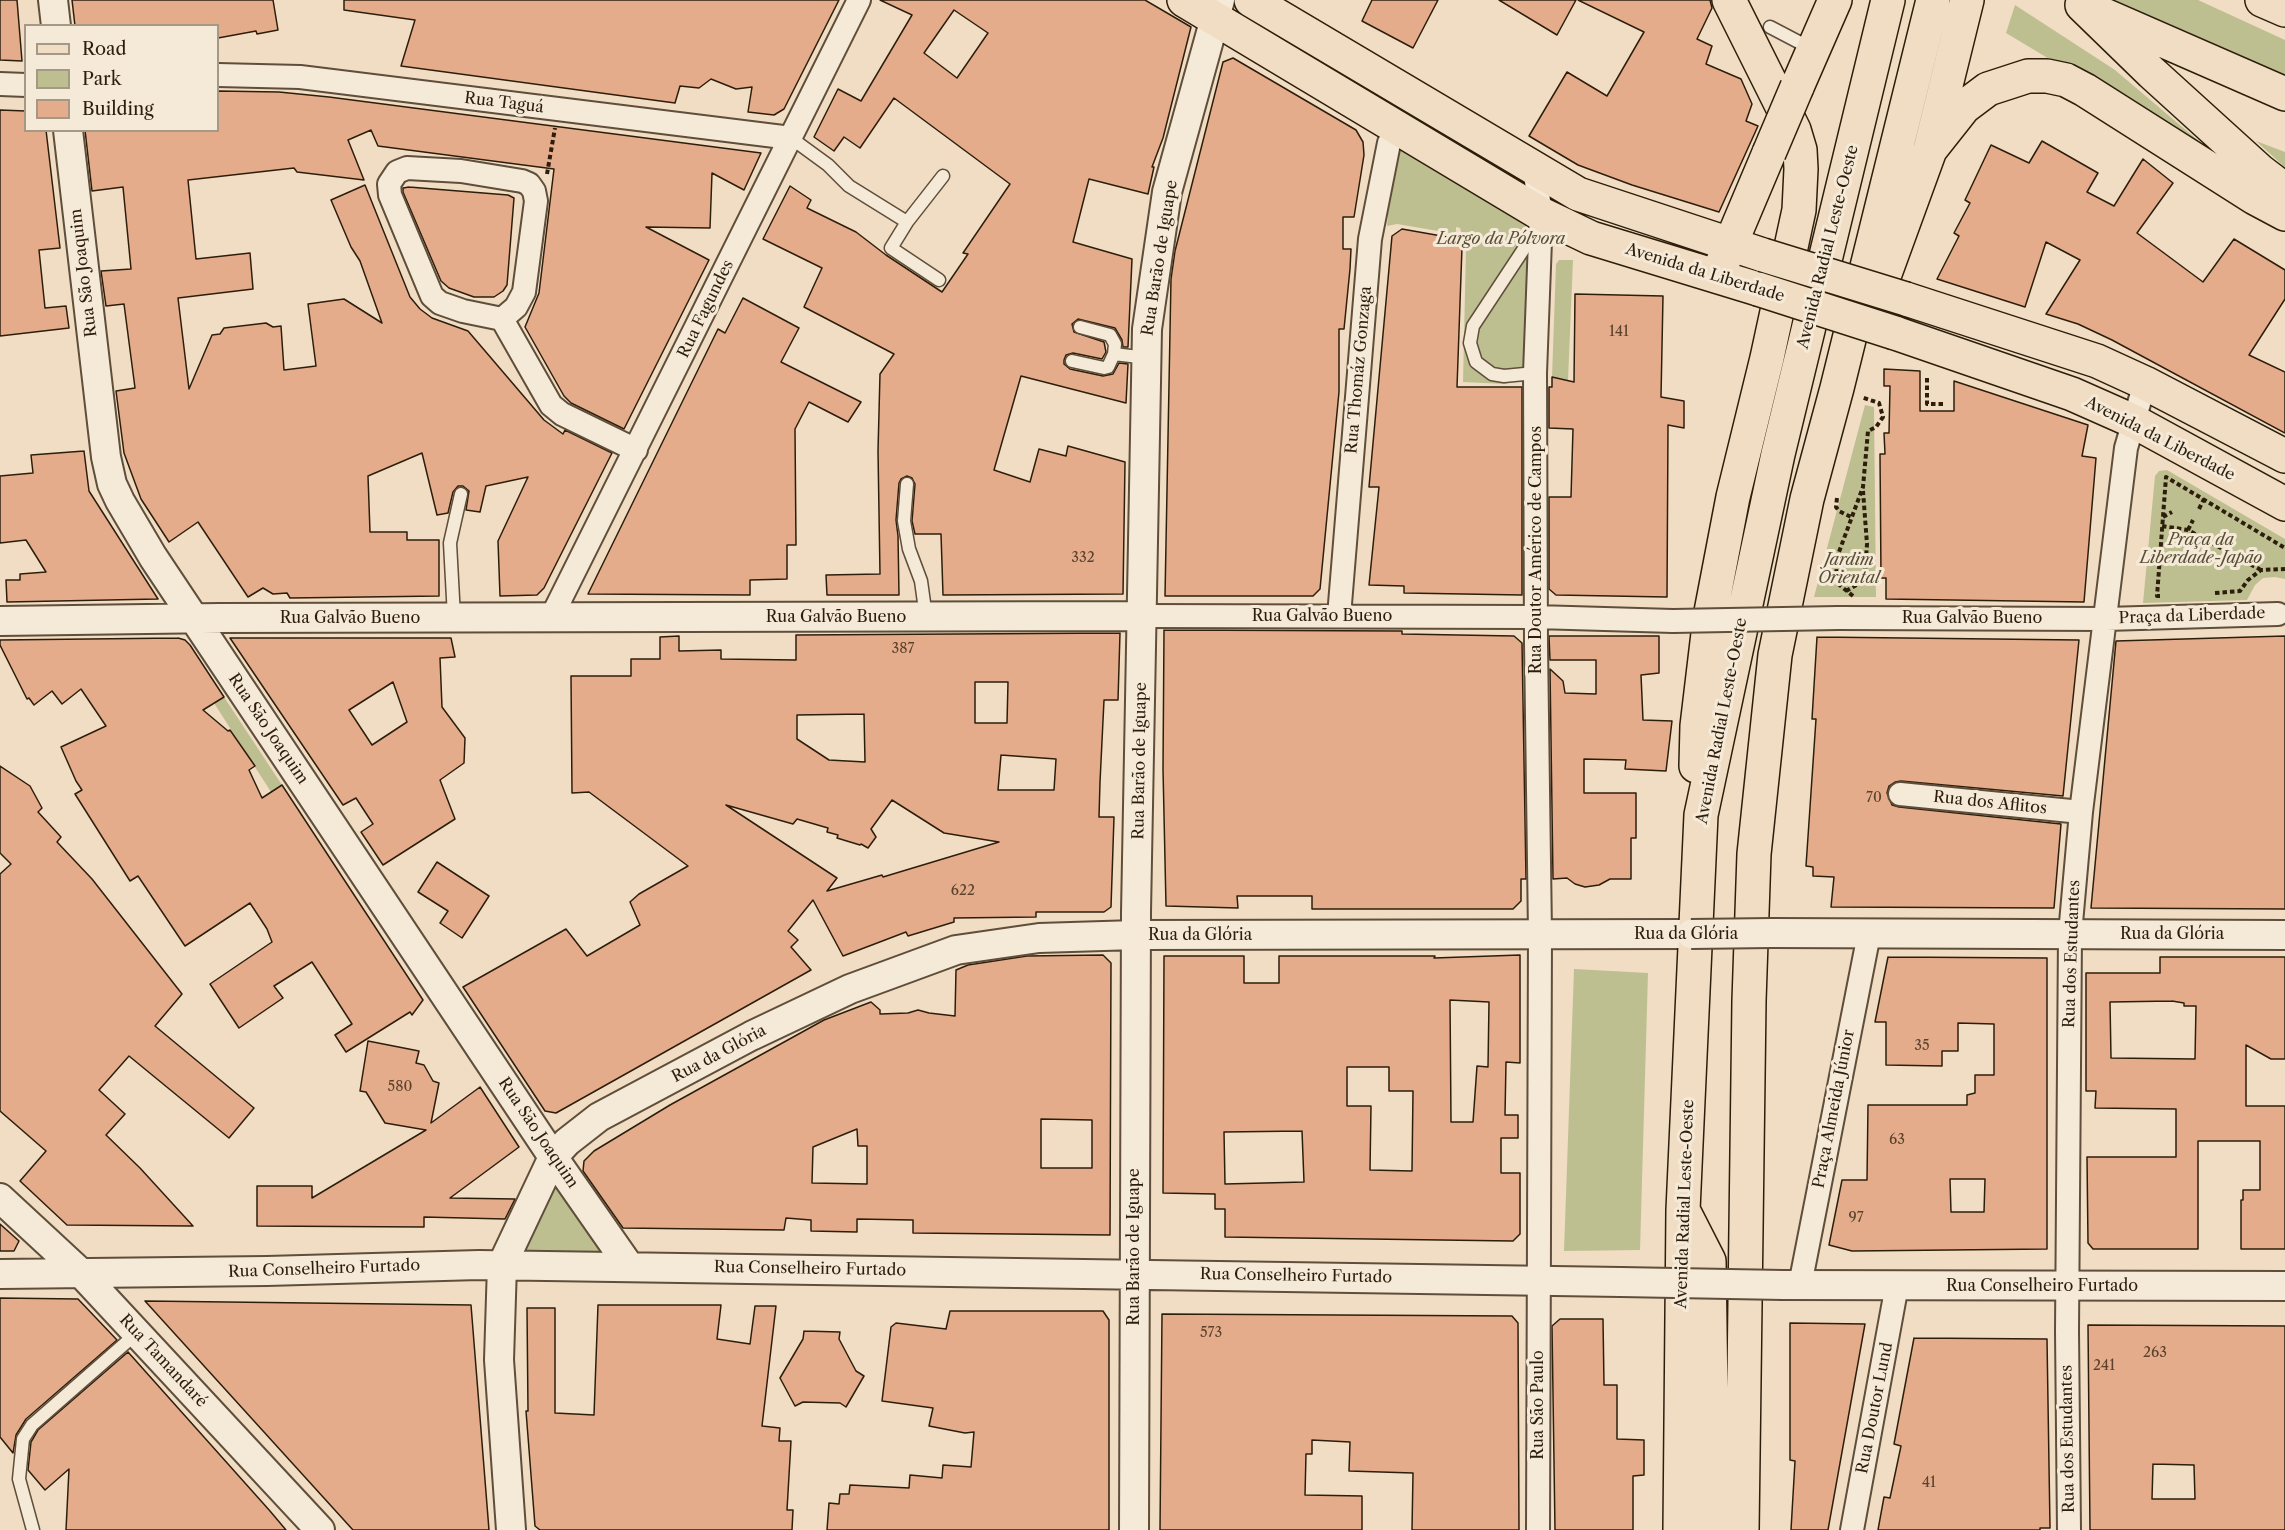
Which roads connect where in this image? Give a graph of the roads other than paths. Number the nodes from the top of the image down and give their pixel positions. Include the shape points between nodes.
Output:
1 (53, 0) edge
2 (859, 0) edge
3 (1184, 0) edge
4 (1251, 0) edge
5 (1729, 0) edge
6 (1835, 0) edge
7 (1888, 0) edge
8 (1933, 0) edge
9 (1967, 0) edge
10 (2262, 0) edge
11 (2077, 3) edge
12 (1217, 9) edge
13 (2285, 10) edge
14 (56, 24) edge
15 (1770, 27) dead end
16 (1814, 49) junction
17 (219, 75) edge
18 (0, 84) edge
19 (24, 85) edge
20 (2285, 94) edge
21 (1398, 127) junction
22 (68, 132) edge
23 (791, 138) junction
24 (1930, 150) junction
25 (1534, 168) junction
26 (943, 176) dead end
27 (2285, 190) edge
28 (2285, 214) edge
29 (1541, 221) junction
30 (907, 222) junction
31 (1730, 245) junction
32 (1717, 276) junction
33 (939, 280) dead end
34 (501, 319) junction
35 (1080, 327) dead end
36 (1114, 354) junction
37 (1147, 358) junction
38 (1072, 361) dead end
39 (1535, 373) junction
40 (2145, 383) junction
41 (1837, 388) junction
42 (2133, 421) junction
43 (636, 450) junction
44 (2285, 456) edge
45 (906, 484) dead end
46 (461, 494) dead end
47 (2285, 504) edge
48 (2278, 614) dead end
49 (1143, 616) junction
50 (1339, 616) junction
51 (926, 617) junction
52 (1536, 617) junction
53 (195, 618) junction
54 (454, 618) junction
55 (551, 618) junction
56 (2106, 619) junction
57 (0, 621) edge
58 (1900, 794) dead end
59 (2081, 812) junction
60 (1701, 815) junction
61 (1539, 934) junction
62 (1869, 934) junction
63 (2070, 934) junction
64 (1136, 935) junction
65 (2285, 935) edge
66 (553, 1157) junction
67 (0, 1198) edge
68 (1683, 1210) junction
69 (455, 1265) junction
70 (502, 1265) junction
71 (629, 1266) junction
72 (81, 1273) junction
73 (0, 1274) edge
74 (1134, 1274) junction
75 (1538, 1281) junction
76 (1791, 1285) junction
77 (1897, 1285) junction
78 (2067, 1286) junction
79 (2285, 1286) edge
80 (499, 1322) junction
81 (1745, 1323) junction
82 (137, 1333) junction
83 (33, 1530) edge
84 (320, 1530) edge
85 (511, 1530) edge
86 (1134, 1530) edge
87 (1538, 1530) edge
88 (1680, 1530) edge
89 (1713, 1530) edge
90 (1742, 1530) edge
91 (1765, 1530) edge
92 (1852, 1530) edge
93 (2068, 1530) edge

1 - 14 street
2 - 23 street, Rua Fagundes
3 - 12 main road, Avenida da Liberdade
4 - 25 main road, Avenida da Liberdade
5 - 60 main road via 1794,130 1802,170 1799,210 1733,496 1710,617 1697,726 1696,771
6 - 16 main road
7 - 60 main road, Avenida Radial Leste-Oeste via 1778,454
8 - 41 main road
9 - 24 main road
10 - 13 main road
11 - 20 main road
11 - 27 main road
12 - 21 main road, Avenida da Liberdade
12 - 37 street, Rua Barão de Iguape via 1167,192 1147,329
15 - 16 lane
16 - 31 main road, bridge
17 - 23 street, Rua Taguá via 300,77
18 - 19 street
21 - 29 main road, Avenida da Liberdade
21 - 50 street, Rua Thomáz Gonzaga via 1389,143 1370,239
22 - 53 street, Rua São Joaquim via 112,484 153,556
23 - 30 lane via 849,186
23 - 43 street, Rua Fagundes
24 - 28 main road via 1964,107 1988,89 2028,76 2047,76 2085,90
24 - 41 main road
25 - 29 street, Rua Doutor Américo de Campos
25 - 31 main road, Avenida da Liberdade via 1578,194
26 - 30 lane
29 - 32 main road, Avenida da Liberdade
29 - 39 street, Rua Doutor Américo de Campos
29 - 39 lane via 1473,326 1470,343 1476,362 1492,374
30 - 33 lane via 891,248
31 - 32 main road
31 - 40 main road, Avenida da Liberdade, bridge via 2097,361
32 - 42 main road, Avenida da Liberdade, bridge via 2072,394
34 - 34 street via 463,311 432,296 390,195 389,184 397,172 407,168 461,171 530,184 536,201 524,292 516,307
34 - 43 street via 551,405
35 - 36 lane via 1110,335 1115,344
36 - 37 lane
36 - 38 lane via 1104,368
37 - 49 street, Rua Barão de Iguape
39 - 52 street, Rua Doutor Américo de Campos
40 - 42 street, Rua dos Estudantes
40 - 44 main road, Avenida da Liberdade
41 - 81 main road via 1807,499 1775,655 1754,854
42 - 47 main road, Avenida da Liberdade
42 - 56 street, Rua dos Estudantes
43 - 55 street, Rua Fagundes
45 - 51 lane via 904,520 921,581
46 - 54 lane via 450,543
48 - 56 street, Praça da Liberdade
49 - 50 street, Rua Galvão Bueno
49 - 51 street, Rua Galvão Bueno
49 - 64 street, Rua Barão de Iguape
50 - 52 street, Rua Galvão Bueno
51 - 55 street, Rua Galvão Bueno
52 - 56 street, Rua Galvão Bueno, bridge via 1672,621
52 - 61 street, Rua Doutor Américo de Campos
53 - 54 street, Rua Galvão Bueno
53 - 57 street, Rua Galvão Bueno
53 - 66 street, Rua São Joaquim
54 - 55 street, Rua Galvão Bueno
56 - 59 street, Rua dos Estudantes
58 - 59 street, Rua dos Aflitos
59 - 63 street, Rua dos Estudantes
60 - 68 main road, Avenida Radial Leste-Oeste
61 - 62 street, Rua da Glória, bridge
61 - 64 street, Rua da Glória
61 - 75 street
62 - 63 street, Rua da Glória
62 - 76 street, Praça Almeida Júnior
63 - 65 street, Rua da Glória
63 - 78 street, Rua dos Estudantes
64 - 66 street, Rua da Glória via 1039,938 956,950 850,989 751,1036 599,1117
64 - 74 street, Rua Barão de Iguape
66 - 70 street, Rua da Glória
66 - 71 street, Rua São Joaquim
67 - 72 street, Rua Tamandaré
68 - 88 main road, Avenida Radial Leste-Oeste
68 - 89 main road via 1709,1261
69 - 70 street, Rua Conselheiro Furtado
69 - 72 street, Rua Conselheiro Furtado
69 - 80 street via 477,1280
70 - 71 street, Rua Conselheiro Furtado
70 - 80 street, Rua da Glória
71 - 74 street, Rua Conselheiro Furtado
72 - 73 street, Rua Conselheiro Furtado
72 - 82 street, Rua Tamandaré
74 - 75 street, Rua Conselheiro Furtado
74 - 86 street, Rua Barão de Iguape
75 - 76 street, Rua Conselheiro Furtado, bridge
75 - 87 street, Rua São Paulo
76 - 77 street, Rua Conselheiro Furtado
77 - 78 street, Rua Conselheiro Furtado
77 - 92 street, Rua Doutor Lund
78 - 79 street, Rua Conselheiro Furtado
78 - 93 street, Rua dos Estudantes
80 - 85 street, Rua da Glória
81 - 90 main road
81 - 91 main road via 1763,1363
82 - 83 lane via 32,1425 23,1439 19,1479
82 - 84 street, Rua Tamandaré

